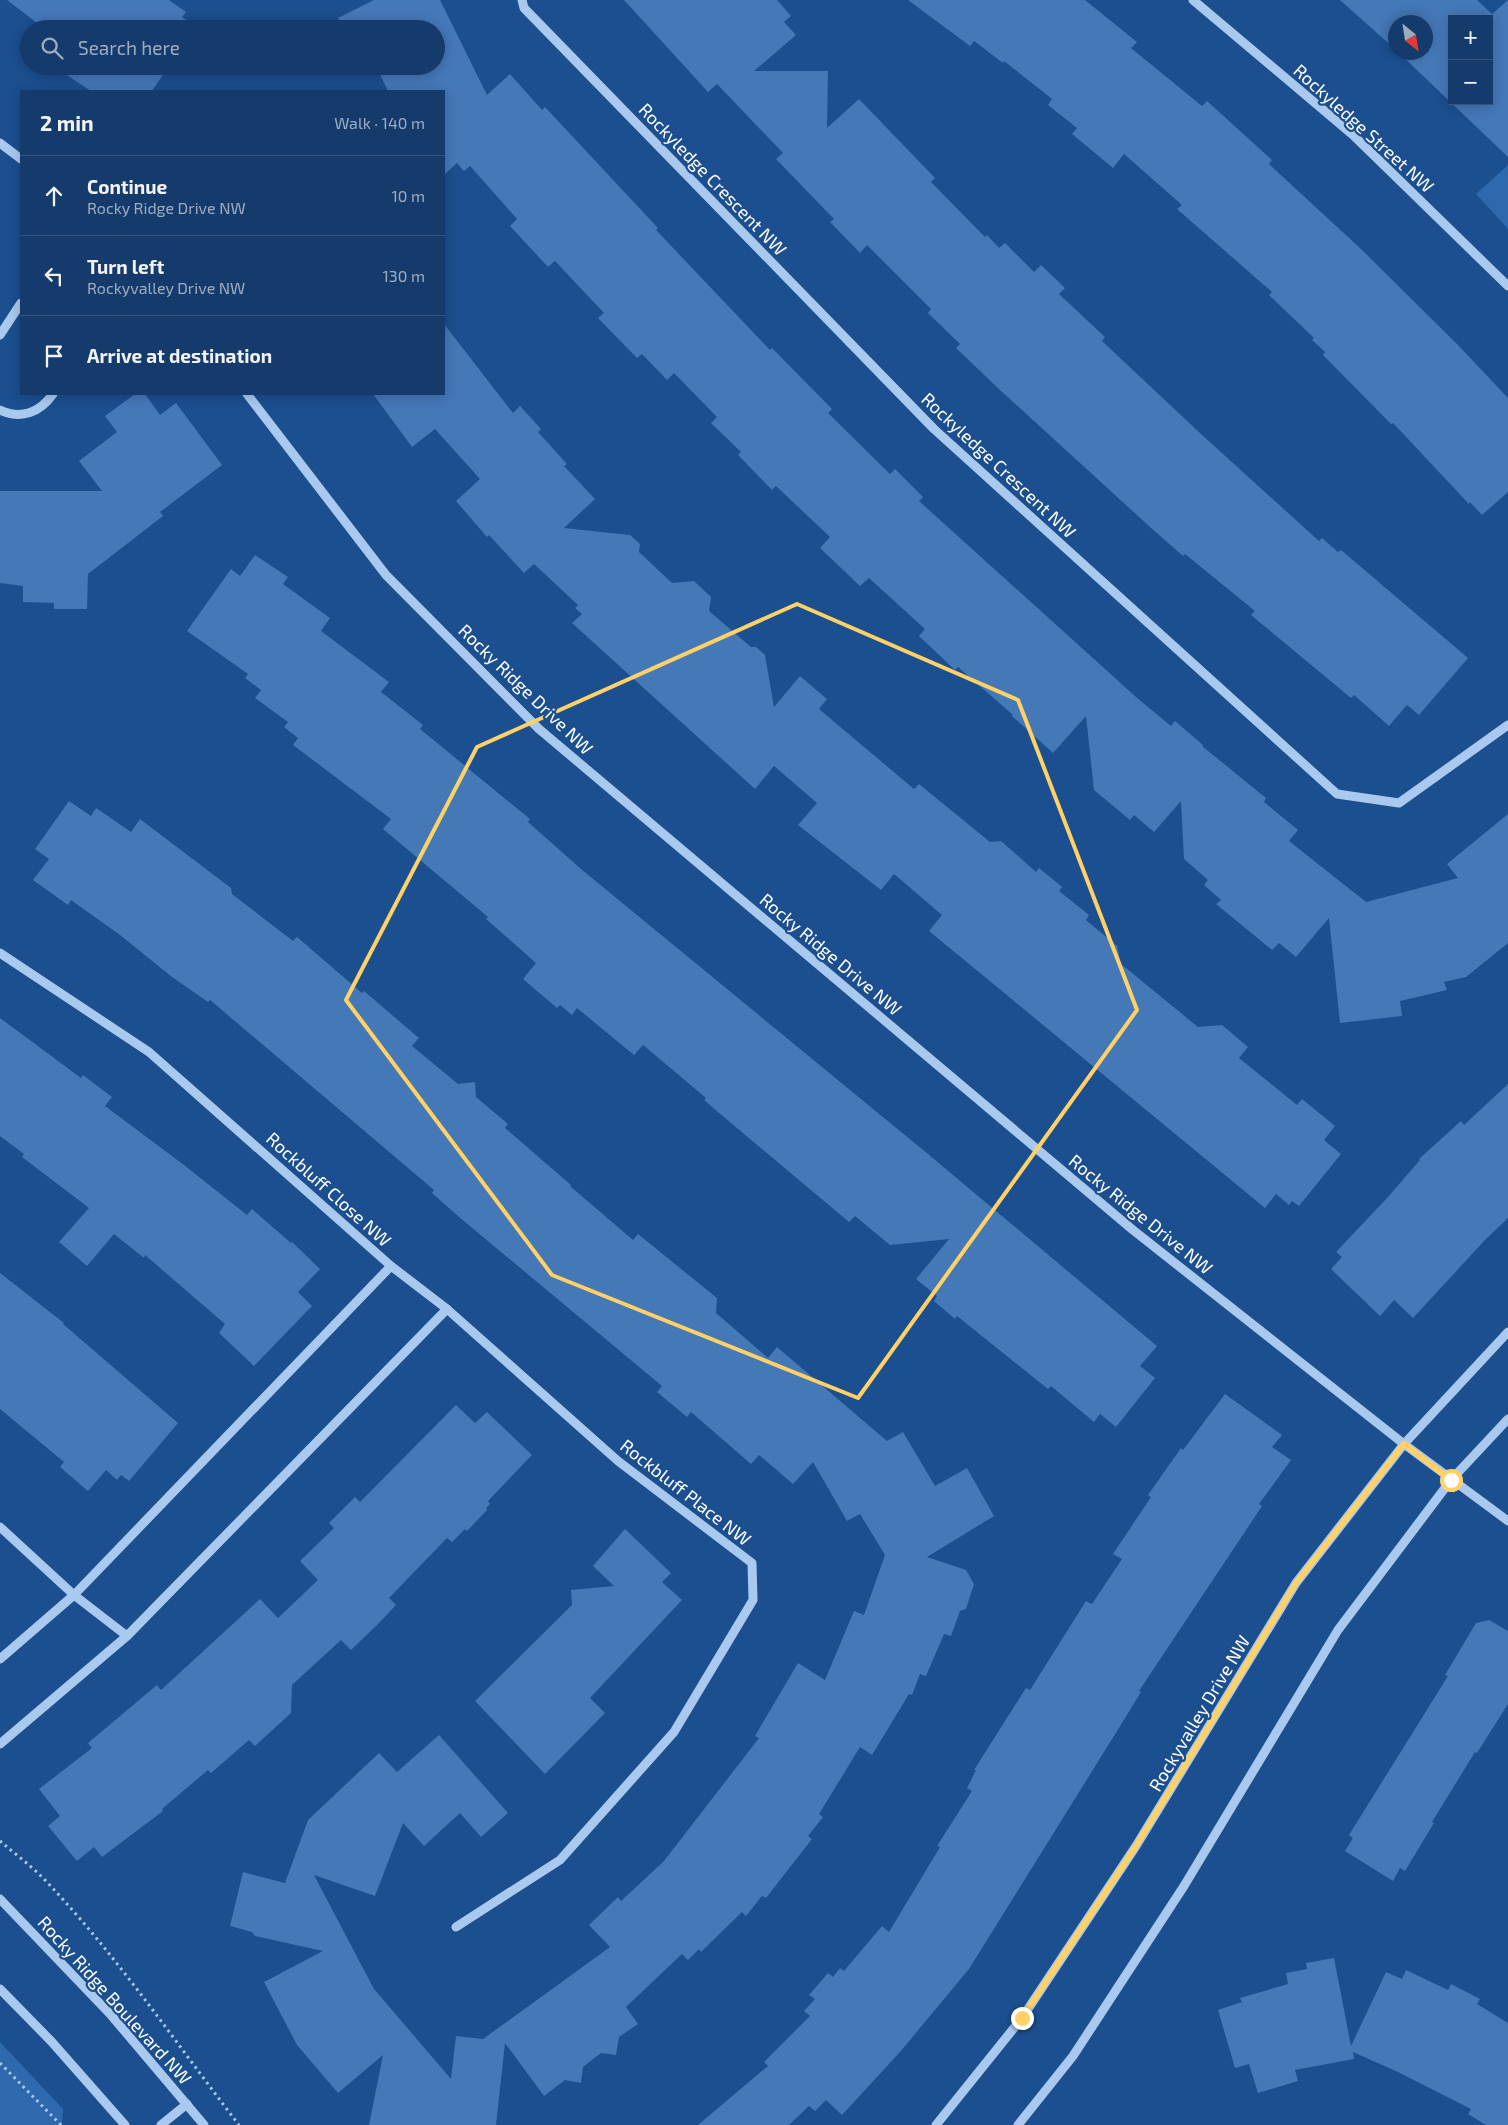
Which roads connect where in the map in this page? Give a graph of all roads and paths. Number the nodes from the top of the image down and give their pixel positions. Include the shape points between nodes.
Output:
1 (522, 0) edge
2 (1193, 0) edge
3 (0, 143) edge
4 (20, 158) edge
5 (1508, 286) edge
6 (20, 305) edge
7 (0, 335) edge
8 (52, 395) edge
9 (248, 395) edge
10 (0, 410) edge
11 (1508, 725) edge
12 (0, 953) edge
13 (391, 1266) junction
14 (447, 1309) junction
15 (1508, 1332) edge
16 (1508, 1419) edge
17 (1404, 1444) junction
18 (1451, 1480) junction
19 (1508, 1521) edge
20 (0, 1527) edge
21 (74, 1595) junction
22 (127, 1636) junction
23 (0, 1659) edge
24 (0, 1744) edge
25 (0, 1841) edge
26 (0, 1899) edge
27 (456, 1928) dead end
28 (0, 1989) edge
29 (0, 2062) edge
30 (187, 2104) junction
31 (61, 2125) edge
32 (125, 2125) edge
33 (161, 2125) edge
34 (204, 2125) edge
35 (239, 2125) edge
36 (936, 2125) edge
37 (1018, 2125) edge

1 - 11 street, Rockyledge Crescent NW via 524,8 934,429 1337,794 1400,803
2 - 5 street, Rockyledge Street NW via 1353,135
3 - 4 street
6 - 7 street
8 - 10 street via 40,408 28,414 14,415
9 - 17 street, Rocky Ridge Drive NW via 386,575 539,729 1133,1230
12 - 13 street, Rockbluff Close NW via 149,1052
13 - 14 street, Rockbluff Place NW
13 - 21 street, Rockbluff Close NW
14 - 22 street
14 - 27 street, Rockbluff Place NW via 618,1461 752,1563 752,1600 674,1732 560,1860
15 - 17 street, Rockyvalley Drive NW
16 - 18 street
17 - 18 street, Rocky Ridge Drive NW
17 - 36 street, Rockyvalley Drive NW via 1296,1583 1136,1846 1022,2018
18 - 19 street, Rocky Ridge Drive NW
18 - 37 street via 1338,1630 1184,1886 1073,2056
20 - 21 street
21 - 22 street
21 - 23 street, Rockbluff Close NW
22 - 24 street
25 - 35 path via 42,1877 122,1967
26 - 30 street, Rocky Ridge Boulevard NW via 111,2015
28 - 32 street
29 - 31 path
30 - 33 street
30 - 34 street, Rocky Ridge Boulevard NW

